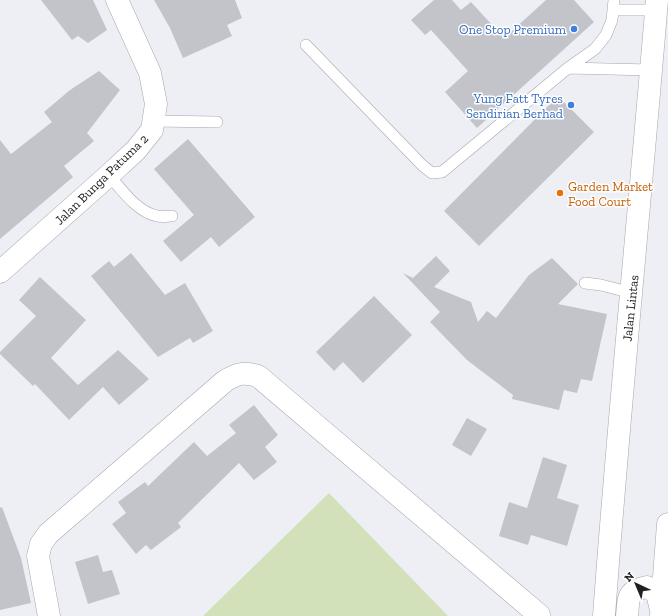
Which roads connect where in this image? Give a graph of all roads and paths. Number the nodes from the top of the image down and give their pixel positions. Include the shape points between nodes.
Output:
1 (117, 0) edge
2 (614, 5) edge
3 (657, 5) edge
4 (306, 45) dead end
5 (568, 68) junction
6 (650, 70) junction
7 (154, 121) junction
8 (217, 122) dead end
9 (109, 175) junction
10 (172, 216) dead end
11 (0, 272) edge
12 (585, 283) dead end
13 (632, 293) junction
14 (668, 524) edge
15 (661, 613) edge
16 (539, 615) dead end
17 (49, 616) edge
18 (604, 616) edge
19 (627, 616) edge

1 - 7 main road, Jalan Bunga Patuma 2 via 150,72 156,104
2 - 3 lane
2 - 5 lane via 606,36 595,48
3 - 6 main road, Jalan Lintas
4 - 5 lane via 432,173 442,172
5 - 6 lane
6 - 13 main road, Jalan Lintas
7 - 8 lane
7 - 9 main road, Jalan Bunga Patuma 2 via 152,130 146,138
9 - 10 lane via 144,211 157,216
9 - 11 main road, Jalan Bunga Patuma 2
12 - 13 lane
13 - 18 main road, Jalan Lintas via 621,395
14 - 15 main road
15 - 19 main road via 656,593 647,586 636,589 630,596
16 - 17 main road via 258,376 246,373 235,375 225,381 48,534 41,544 38,556

